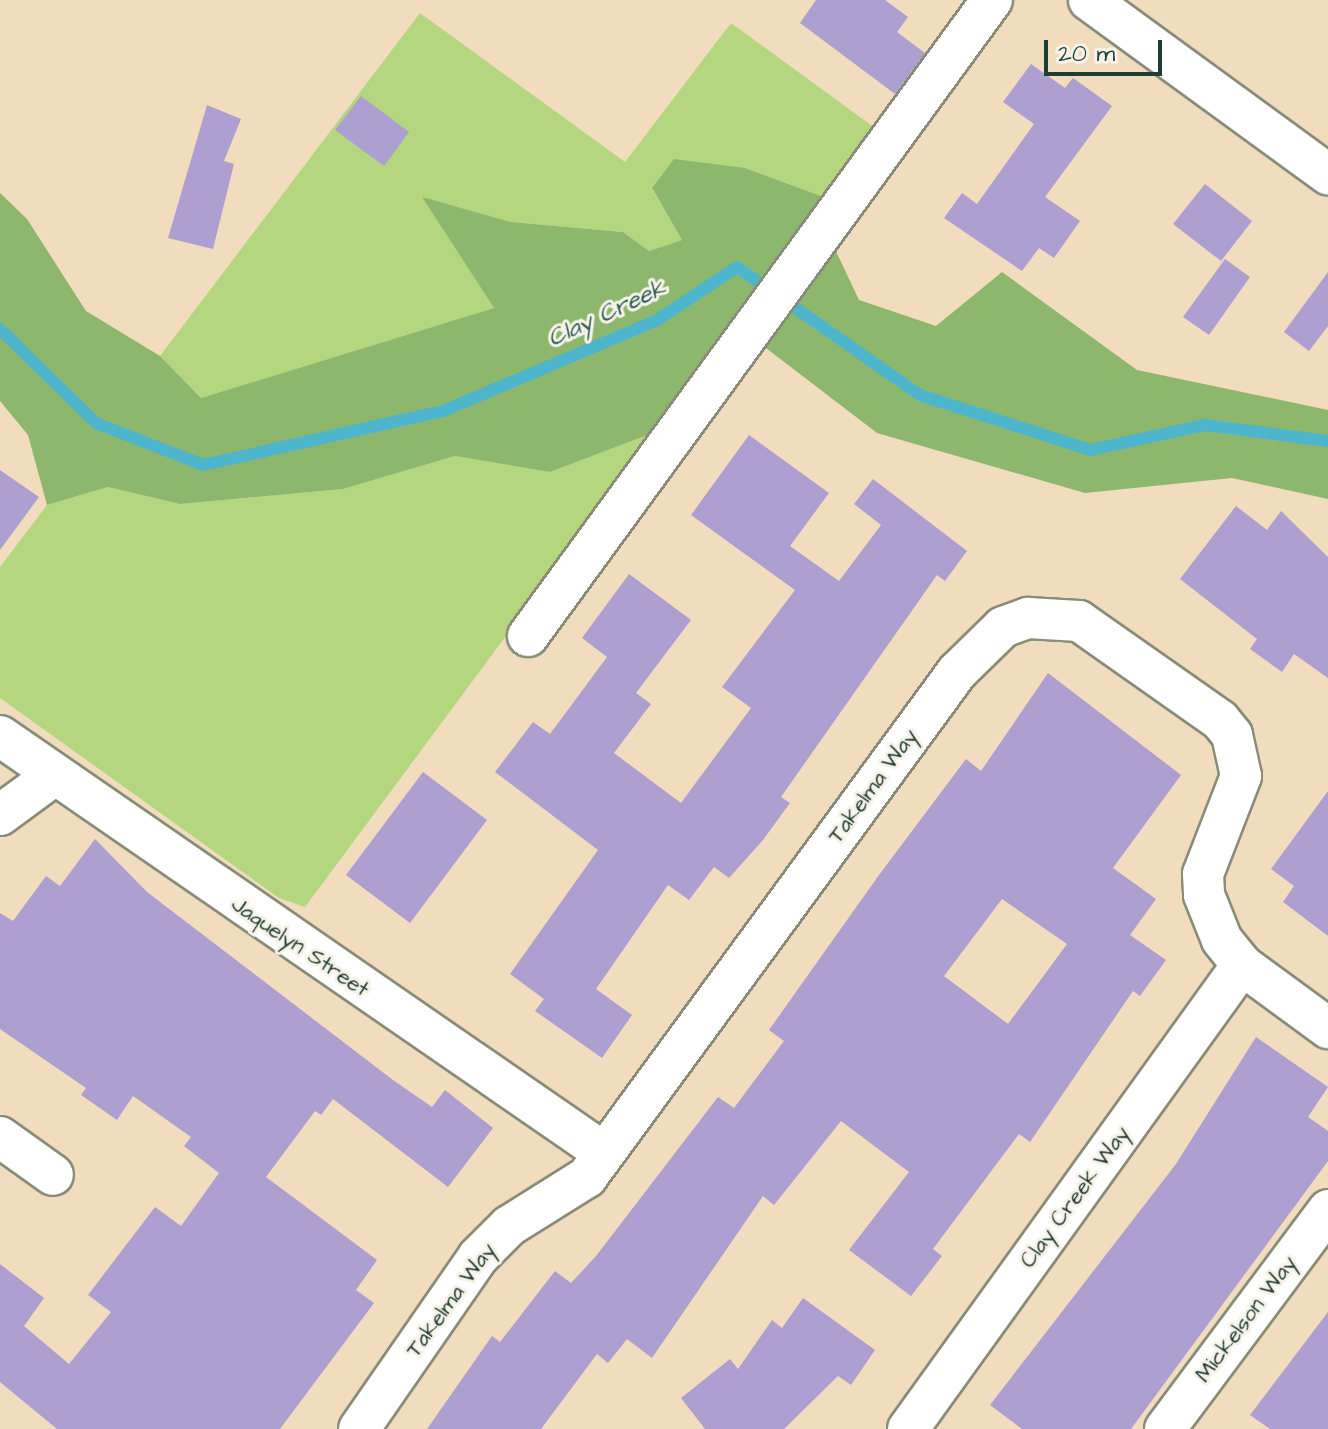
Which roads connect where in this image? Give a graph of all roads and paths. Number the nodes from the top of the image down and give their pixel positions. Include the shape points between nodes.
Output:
1 (992, 0) edge
2 (1089, 0) edge
3 (1328, 174) edge
4 (528, 636) dead end
5 (0, 736) edge
6 (52, 777) junction
7 (0, 815) edge
8 (1242, 965) junction
9 (1328, 1028) edge
10 (0, 1137) edge
11 (603, 1152) junction
12 (53, 1175) dead end
13 (1328, 1210) edge
14 (912, 1428) edge
15 (359, 1429) edge
16 (1165, 1429) edge

1 - 4 street
2 - 3 street
5 - 6 street, Jaquelyn Street
6 - 7 street
6 - 11 street, Jaquelyn Street
8 - 9 street, Takelma Way
8 - 11 street, Takelma Way via 1222,940 1204,895 1203,874 1241,776 1232,735 1079,621 1028,618 1003,627 957,672
8 - 14 street, Clay Creek Way
10 - 12 street
11 - 15 street, Takelma Way via 565,1197 509,1226 478,1257
13 - 16 street, Mickelson Way

